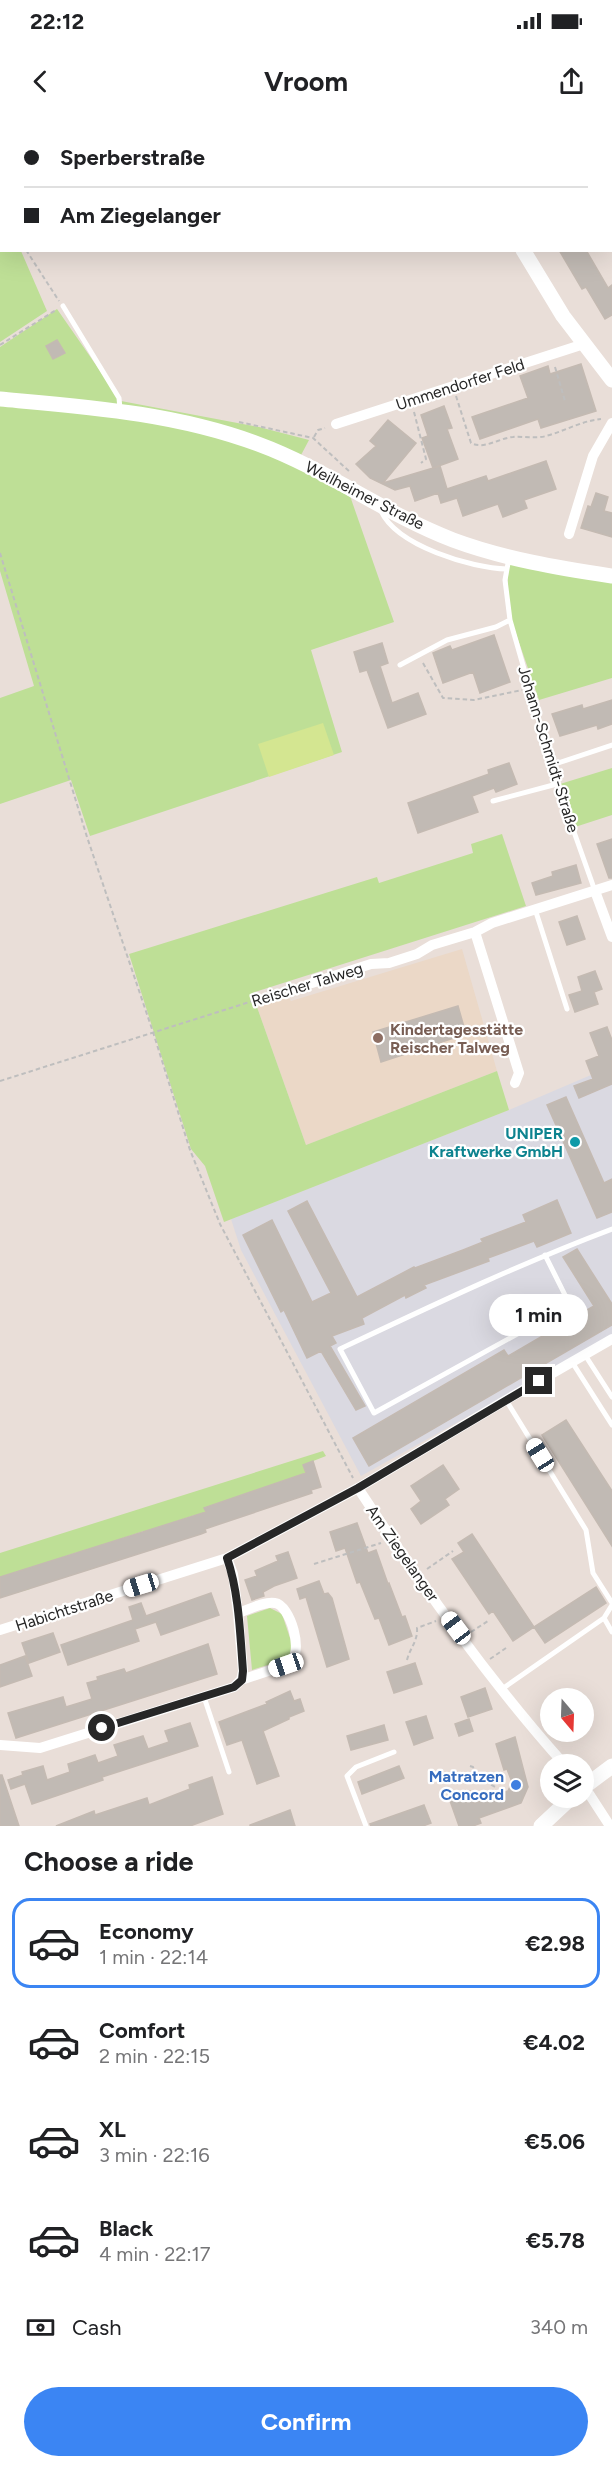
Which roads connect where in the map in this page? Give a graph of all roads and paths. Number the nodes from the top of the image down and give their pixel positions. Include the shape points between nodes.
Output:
1 (27, 252) edge
2 (524, 252) edge
3 (63, 306) junction
4 (584, 344) junction
5 (0, 345) edge
6 (551, 355) junction
7 (612, 380) edge
8 (453, 386) junction
9 (0, 399) edge
10 (410, 400) junction
11 (565, 401) dead end
12 (120, 410) junction
13 (606, 421) edge
14 (336, 424) joint
15 (314, 438) dead end
16 (421, 463) dead end
17 (569, 534) dead end
18 (0, 553) edge
19 (508, 563) junction
20 (612, 576) edge
21 (510, 621) junction
22 (419, 654) junction
23 (400, 665) dead end
24 (530, 689) junction
25 (612, 745) edge
26 (552, 765) junction
27 (557, 784) junction
28 (493, 801) dead end
29 (612, 885) edge
30 (595, 891) junction
31 (535, 909) junction
32 (475, 932) junction
33 (612, 937) edge
34 (312, 983) joint
35 (567, 1009) dead end
36 (153, 1032) junction
37 (0, 1081) edge
38 (515, 1083) dead end
39 (612, 1230) edge
40 (544, 1255) junction
41 (612, 1339) edge
42 (585, 1355) junction
43 (572, 1362) junction
44 (612, 1397) edge
45 (506, 1400) junction
46 (612, 1425) edge
47 (358, 1488) junction
48 (392, 1539) junction
49 (453, 1551) dead end
50 (227, 1558) junction
51 (314, 1564) dead end
52 (417, 1576) junction
53 (612, 1604) edge
54 (238, 1613) junction
55 (604, 1618) junction
56 (488, 1621) dead end
57 (442, 1625) dead end
58 (0, 1630) edge
59 (612, 1632) edge
60 (463, 1637) junction
61 (506, 1648) dead end
62 (407, 1660) dead end
63 (483, 1664) junction
64 (242, 1680) junction
65 (502, 1689) junction
66 (204, 1697) junction
67 (0, 1745) edge
68 (394, 1752) dead end
69 (555, 1754) edge
70 (470, 1766) dead end
71 (612, 1766) edge
72 (229, 1772) dead end
73 (594, 1779) edge
74 (497, 1788) dead end
75 (594, 1802) edge
76 (560, 1808) edge
77 (366, 1826) edge
78 (541, 1826) edge
79 (609, 1826) edge

1 - 3 path
2 - 4 street
3 - 5 path
3 - 12 lane via 120,398
4 - 6 street, Ummendorfer Feld
4 - 7 street
6 - 8 street, Ummendorfer Feld
6 - 11 path
8 - 10 street, Ummendorfer Feld
8 - 13 path via 471,443 475,445 510,437 544,437 584,421
9 - 12 street, Weilheimer Straße
10 - 14 street, Ummendorfer Feld
10 - 16 path via 426,459
12 - 19 street, Weilheimer Straße via 216,430 258,444
13 - 17 street
14 - 15 path via 318,430
18 - 36 path via 87,837
19 - 20 street, Weilheimer Straße
19 - 21 lane, Johann-Schmidt-Straße via 505,595
21 - 22 lane via 447,640
21 - 24 lane, Johann-Schmidt-Straße
22 - 23 lane
22 - 24 path via 443,698 474,700
24 - 26 lane, Johann-Schmidt-Straße
25 - 26 lane
26 - 27 lane, Johann-Schmidt-Straße
27 - 28 lane
27 - 30 lane, Johann-Schmidt-Straße
29 - 30 street, Reischer Talweg
30 - 31 street, Reischer Talweg
30 - 33 street, Johann-Schmidt-Straße
31 - 32 street, Reischer Talweg via 492,922
31 - 35 lane
32 - 34 street, Reischer Talweg via 389,963 371,964
32 - 38 street via 519,1073
34 - 36 path, Reischer Talweg
36 - 37 path, Reischer Talweg
36 - 47 path via 190,1150 220,1224
39 - 40 lane
40 - 40 lane via 340,1349 374,1413 559,1311 565,1295
41 - 42 street, Am Ziegelanger
42 - 43 street, Am Ziegelanger
42 - 44 lane
43 - 45 street, Am Ziegelanger
43 - 46 lane
45 - 47 street, Am Ziegelanger
45 - 53 lane via 586,1530 593,1572
47 - 48 street, Am Ziegelanger
47 - 50 street, Habichtstraße
48 - 51 path
48 - 52 street, Am Ziegelanger
49 - 52 path
50 - 54 street
50 - 58 street, Habichtstraße
52 - 60 street, Am Ziegelanger
53 - 55 lane
54 - 64 street
54 - 64 street via 272,1602 281,1605 287,1611 298,1645 295,1659 289,1664
55 - 59 lane
55 - 65 lane
56 - 60 path
57 - 62 path via 440,1619 417,1628 417,1639
60 - 63 street, Am Ziegelanger
61 - 63 path
63 - 65 street, Am Ziegelanger
64 - 66 street via 234,1687
65 - 69 street, Am Ziegelanger
66 - 67 street via 40,1748
66 - 72 lane
68 - 77 lane via 356,1767 347,1776
70 - 74 path via 476,1776
71 - 73 street
75 - 79 street
76 - 78 street

